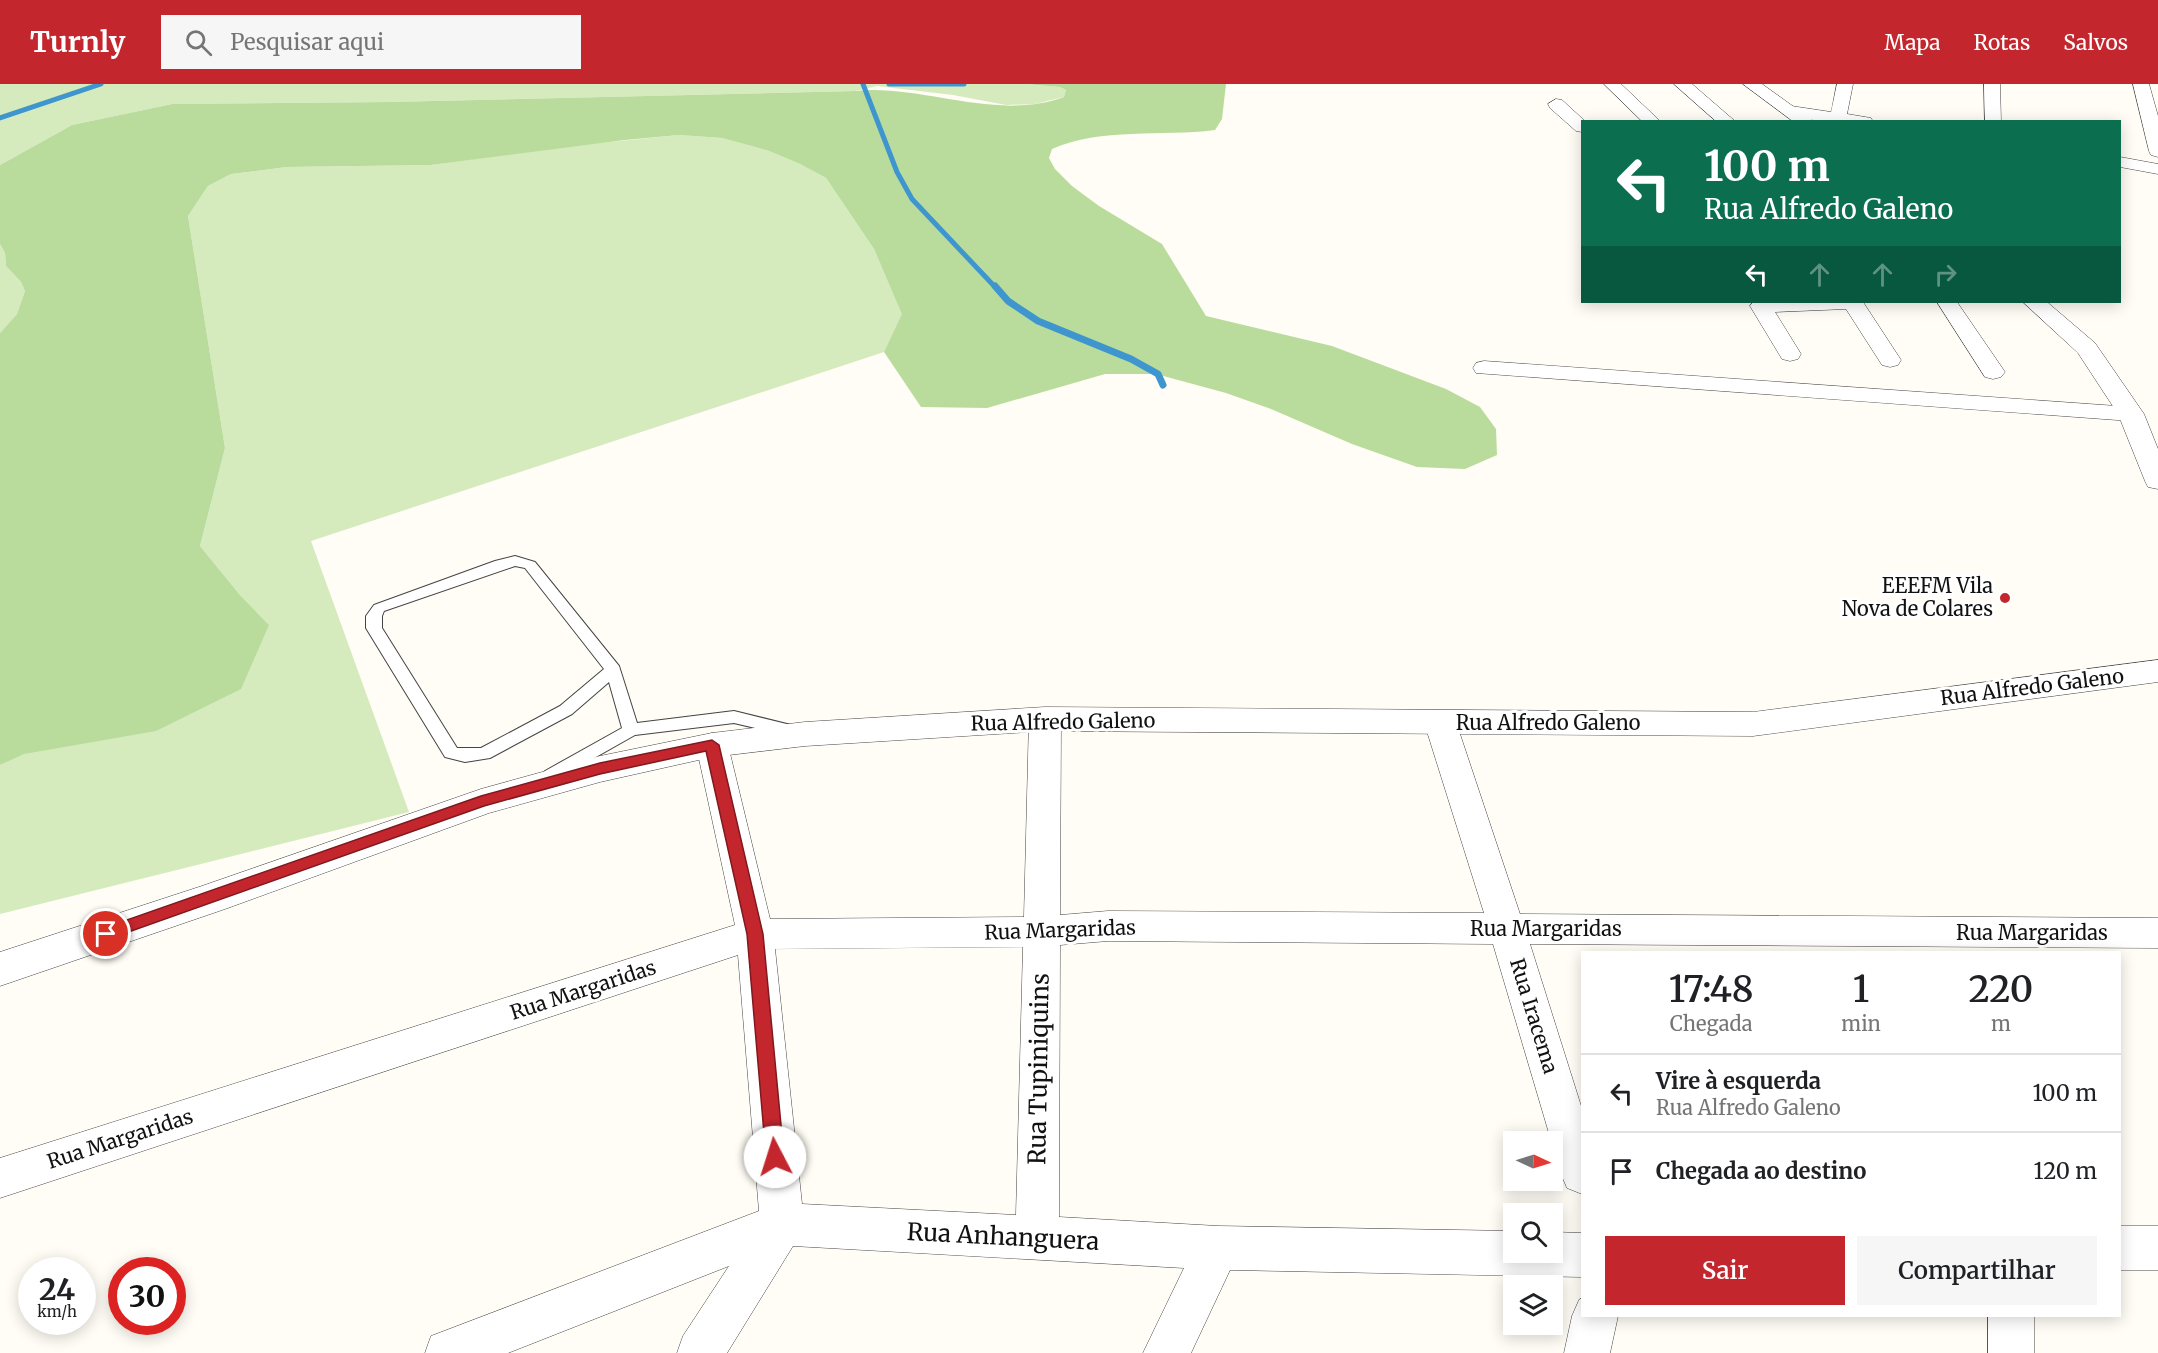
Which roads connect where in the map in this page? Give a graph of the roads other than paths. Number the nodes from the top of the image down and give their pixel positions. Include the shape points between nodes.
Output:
1 (1612, 84) edge
2 (1682, 84) edge
3 (1751, 84) edge
4 (1845, 84) edge
5 (1992, 84) edge
6 (2141, 84) edge
7 (1556, 104) dead end
8 (1795, 116) edge
9 (1838, 118) junction
10 (1651, 120) edge
11 (1726, 120) edge
12 (1852, 120) edge
13 (1992, 120) edge
14 (1581, 127) edge
15 (2158, 151) edge
16 (2121, 162) edge
17 (2158, 169) edge
18 (1805, 303) edge
19 (1852, 303) edge
20 (1948, 303) edge
21 (2035, 303) edge
22 (1759, 304) edge
23 (1790, 354) dead end
24 (1890, 360) dead end
25 (1484, 368) dead end
26 (1993, 372) dead end
27 (2131, 414) junction
28 (2158, 481) edge
29 (613, 670) junction
30 (2158, 671) edge
31 (1045, 719) junction
32 (1440, 722) junction
33 (631, 730) junction
34 (806, 734) junction
35 (712, 745) junction
36 (525, 790) junction
37 (1507, 928) junction
38 (1041, 932) junction
39 (2158, 933) edge
40 (755, 934) junction
41 (0, 969) edge
42 (1581, 1171) edge
43 (0, 1178) edge
44 (782, 1224) junction
45 (1037, 1239) junction
46 (1218, 1248) junction
47 (2121, 1248) edge
48 (2158, 1248) edge
49 (1581, 1255) edge
50 (1595, 1317) edge
51 (2011, 1317) edge
52 (448, 1353) edge
53 (700, 1353) edge
54 (1166, 1353) edge
55 (1587, 1353) edge
56 (2011, 1353) edge

1 - 10 street
2 - 11 street
3 - 8 street
4 - 9 street
5 - 13 street
6 - 15 street
7 - 14 street
8 - 9 street
9 - 12 street
16 - 17 street
18 - 22 street
19 - 24 street
20 - 26 street
21 - 27 street via 2087,348
22 - 23 street
25 - 27 street
27 - 28 street
29 - 29 lane via 530,565 515,561 379,608 374,616 374,628 451,753 484,754 566,710
29 - 33 lane
30 - 32 street, Rua Alfredo Galeno via 1753,724
31 - 32 street, Rua Alfredo Galeno
31 - 34 street, Rua Alfredo Galeno
31 - 38 street, Rua Tupiniquins
32 - 37 street, Rua Iracema
33 - 34 lane via 734,717
33 - 36 lane
34 - 35 street, Rua Alfredo Galeno
35 - 36 street, Rua Alfredo Galeno
35 - 40 street
36 - 41 street, Rua Alfredo Galeno
37 - 38 street, Rua Margaridas via 1108,926
37 - 39 street, Rua Margaridas
37 - 42 street, Rua Iracema
38 - 40 street, Rua Margaridas
38 - 45 street, Rua Tupiniquins
40 - 43 street, Rua Margaridas
40 - 44 street
44 - 45 street, Rua Anhanguera
44 - 52 street, Rua Anhanguera
44 - 53 street
45 - 46 street, Rua Anhanguera
46 - 49 street, Rua Anhanguera
46 - 54 street
47 - 48 street
50 - 55 street
51 - 56 street

